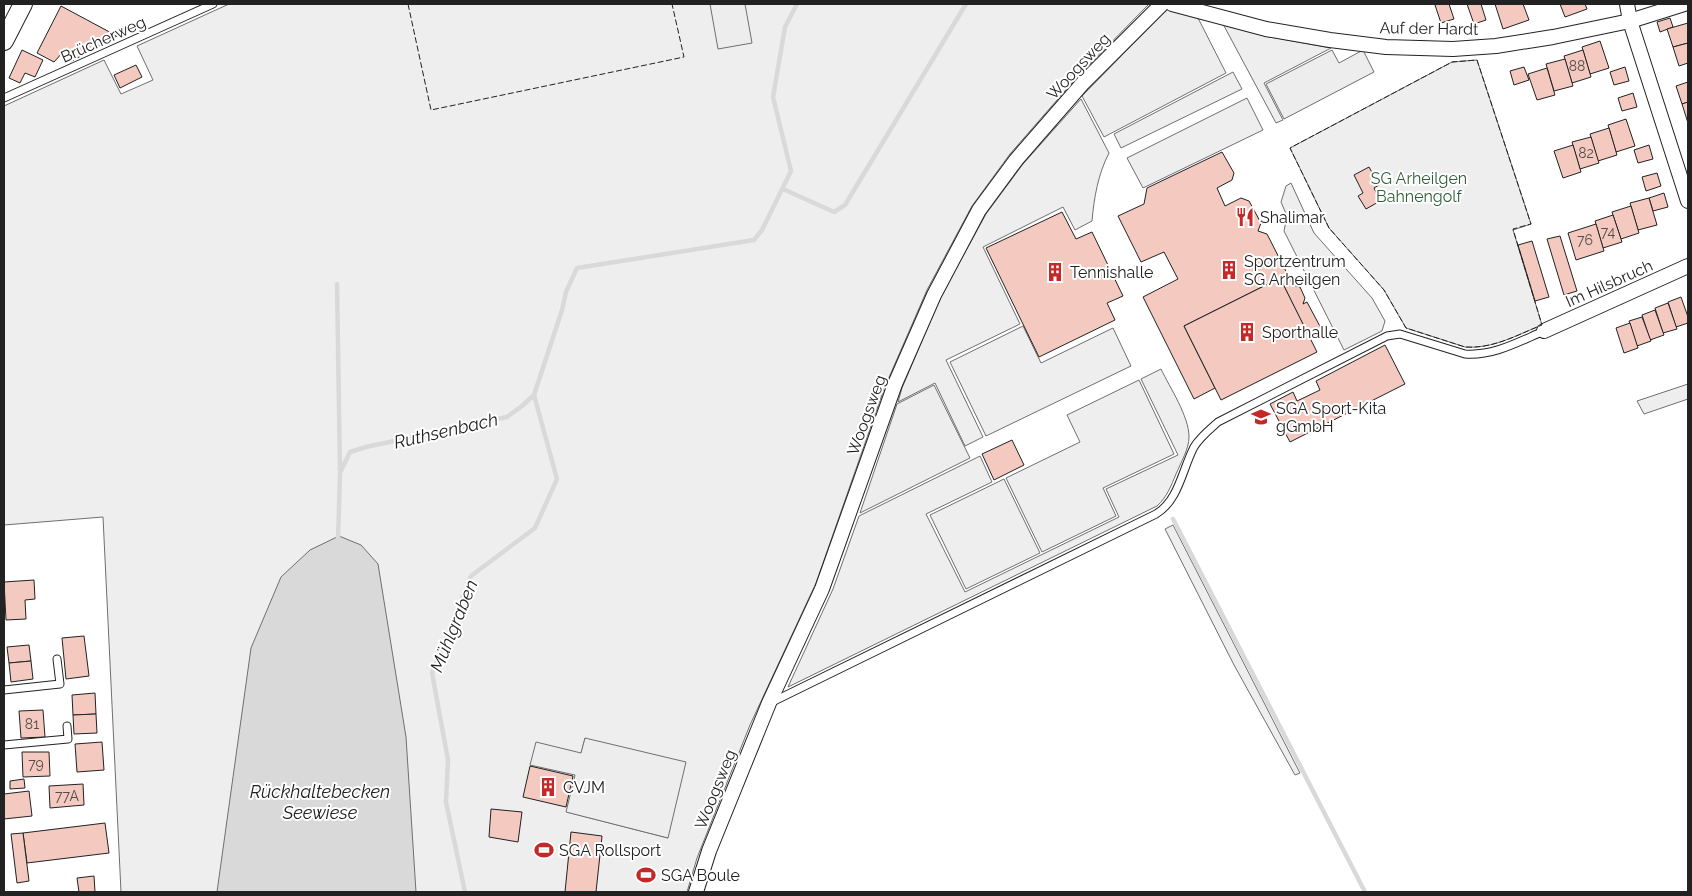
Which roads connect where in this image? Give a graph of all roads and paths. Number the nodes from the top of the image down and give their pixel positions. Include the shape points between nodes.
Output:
1 (23, 4) edge
2 (213, 4) edge
3 (1162, 4) edge
4 (1172, 4) edge
5 (1627, 4) edge
6 (1684, 4) edge
7 (1630, 21) junction
8 (4, 41) edge
9 (4, 98) edge
10 (1688, 201) edge
11 (1688, 266) edge
12 (1544, 331) joint
13 (57, 659) dead end
14 (4, 690) edge
15 (770, 703) junction
16 (67, 726) dead end
17 (4, 745) edge
18 (696, 892) edge

1 - 8 street
2 - 9 lane, Brücherweg
3 - 15 street, Woogsweg via 1065,104 1016,160 979,210 934,295 895,384 822,589
4 - 7 street, Auf der Hardt via 1266,29 1386,47 1453,49 1496,46 1553,38
5 - 7 street
6 - 7 street, Auf der Hardt
7 - 10 street
11 - 12 street, Im Hilsbruch
12 - 15 lane via 1498,351 1476,355 1400,334 1388,336 1218,422 1203,434 1194,447 1173,496 1156,514
13 - 14 lane via 60,684
15 - 18 street, Woogsweg via 709,851
16 - 17 lane via 68,739

